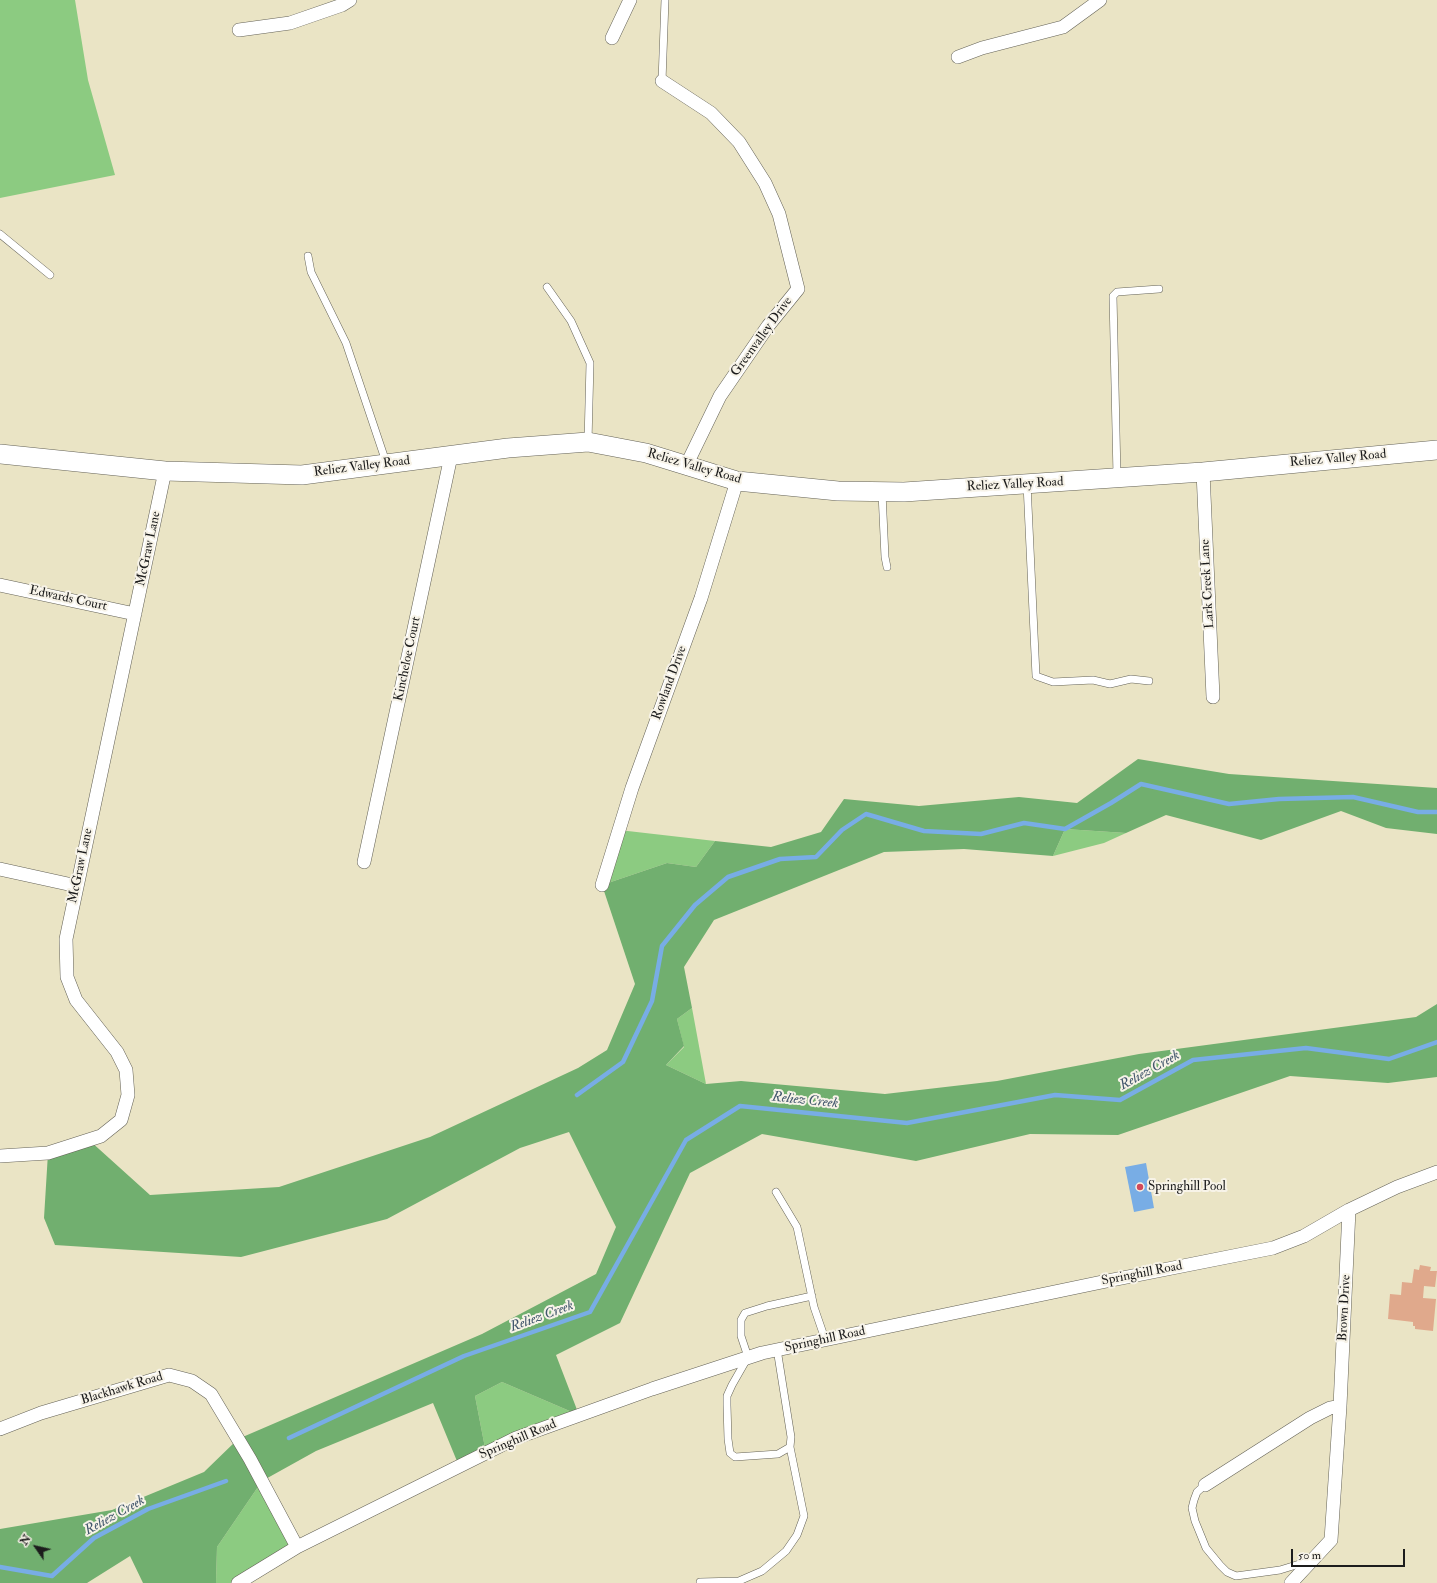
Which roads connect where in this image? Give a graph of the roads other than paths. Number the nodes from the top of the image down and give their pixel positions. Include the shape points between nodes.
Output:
1 (350, 0) edge
2 (630, 0) edge
3 (665, 0) edge
4 (1100, 0) edge
5 (239, 30) dead end
6 (612, 38) dead end
7 (958, 57) dead end
8 (662, 81) joint
9 (0, 234) edge
10 (308, 256) dead end
11 (50, 275) dead end
12 (547, 287) dead end
13 (1160, 289) dead end
14 (588, 442) junction
15 (1437, 450) edge
16 (0, 454) edge
17 (452, 456) junction
18 (386, 464) junction
19 (686, 466) junction
20 (165, 471) junction
21 (1202, 472) junction
22 (1117, 478) junction
23 (737, 481) junction
24 (1027, 484) junction
25 (882, 491) junction
26 (888, 567) dead end
27 (0, 585) edge
28 (135, 614) junction
29 (1149, 681) dead end
30 (1212, 697) dead end
31 (364, 862) dead end
32 (0, 869) edge
33 (602, 885) dead end
34 (77, 886) junction
35 (0, 1156) edge
36 (1437, 1172) edge
37 (776, 1192) dead end
38 (1349, 1210) junction
39 (812, 1296) junction
40 (825, 1339) junction
41 (777, 1349) junction
42 (748, 1358) junction
43 (1340, 1406) junction
44 (0, 1429) edge
45 (790, 1447) junction
46 (1204, 1485) joint
47 (297, 1547) junction
48 (1313, 1559) junction
49 (700, 1582) dead end
50 (238, 1583) edge
51 (1291, 1583) edge

1 - 5 street via 290,23
2 - 6 street
3 - 8 lane
4 - 7 street via 1062,27
8 - 19 street, Greenvalley Drive via 711,113 739,142 765,183 779,214 798,289 768,326 720,396
9 - 11 lane
10 - 18 lane via 311,272 346,343
12 - 14 lane via 571,321 590,363
13 - 22 lane via 1117,292 1113,296
14 - 17 main road, Reliez Valley Road via 508,448
14 - 19 main road, Reliez Valley Road via 646,453
15 - 21 main road, Reliez Valley Road
16 - 20 main road, Reliez Valley Road
17 - 18 main road, Reliez Valley Road
17 - 31 street, Kincheloe Court
18 - 20 main road, Reliez Valley Road via 302,475
19 - 23 main road, Reliez Valley Road
20 - 28 street, McGraw Lane
21 - 22 main road, Reliez Valley Road
21 - 30 street, Lark Creek Lane
22 - 24 main road, Reliez Valley Road
23 - 25 main road, Reliez Valley Road via 838,491
23 - 33 street, Rowland Drive via 701,598 632,788
24 - 25 main road, Reliez Valley Road via 904,492
24 - 29 lane via 1036,676 1053,682 1093,680 1110,684 1131,679
25 - 26 lane via 885,557
27 - 28 street, Edwards Court
28 - 34 street, McGraw Lane
32 - 34 street
34 - 35 street, McGraw Lane via 66,939 66,977 76,1000 117,1052 126,1070 128,1095 121,1120 101,1136 48,1153
36 - 38 street, Springhill Road via 1397,1187
37 - 39 lane via 797,1227
38 - 40 street, Springhill Road via 1304,1236 1273,1248
38 - 43 street, Brown Drive
39 - 40 lane
39 - 42 lane via 745,1313 741,1320 741,1336
40 - 41 street, Springhill Road
41 - 42 street, Springhill Road
41 - 45 lane via 791,1436
42 - 45 lane via 727,1396 730,1453 735,1457 778,1454
42 - 47 street, Springhill Road via 516,1438
43 - 46 street via 1310,1418
43 - 48 street, Brown Drive via 1331,1540
44 - 47 street, Blackhawk Road via 169,1375 192,1381 211,1394 250,1459
45 - 49 lane via 804,1516 797,1535 786,1551 762,1571 739,1581
46 - 48 lane via 1194,1500 1192,1508 1195,1521 1206,1548 1227,1572 1236,1576 1280,1570
47 - 50 street, Springhill Road
48 - 51 street, Brown Drive

